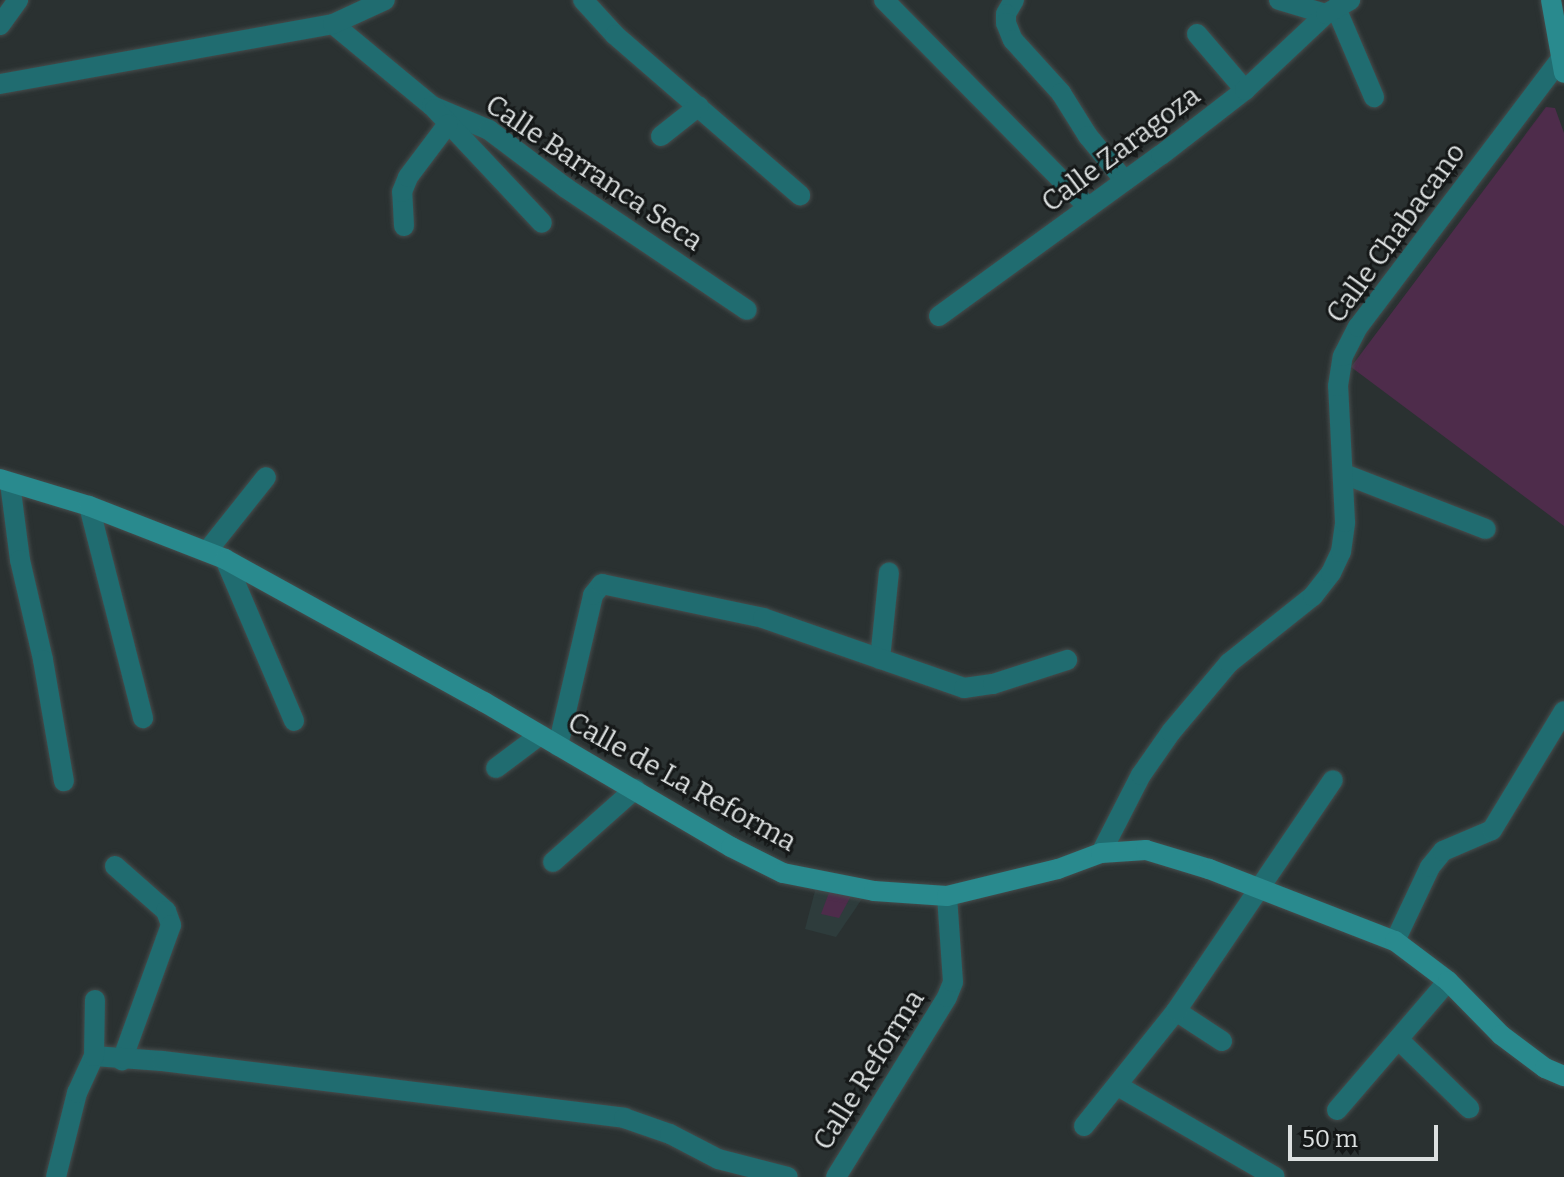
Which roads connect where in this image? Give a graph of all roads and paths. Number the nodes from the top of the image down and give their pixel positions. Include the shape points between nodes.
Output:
1 (18, 0) edge
2 (385, 0) edge
3 (583, 0) edge
4 (884, 0) edge
5 (1014, 0) edge
6 (1279, 0) edge
7 (1555, 2) edge
8 (1337, 7) edge
9 (333, 24) junction
10 (0, 25) edge
11 (1197, 34) dead end
12 (1562, 66) edge
13 (0, 84) edge
14 (1245, 90) junction
15 (1374, 97) dead end
16 (432, 106) junction
17 (699, 106) junction
18 (448, 124) junction
19 (661, 136) dead end
20 (1125, 181) junction
21 (800, 195) dead end
22 (1088, 207) junction
23 (542, 223) dead end
24 (404, 226) dead end
25 (747, 310) dead end
26 (939, 316) dead end
27 (1344, 474) junction
28 (266, 477) dead end
29 (3, 480) edge
30 (89, 506) junction
31 (1486, 529) dead end
32 (217, 555) junction
33 (889, 572) dead end
34 (880, 659) junction
35 (1067, 660) dead end
36 (1564, 711) edge
37 (143, 718) dead end
38 (294, 721) dead end
39 (549, 740) junction
40 (496, 768) dead end
41 (1333, 780) dead end
42 (64, 781) dead end
43 (635, 789) junction
44 (1101, 853) junction
45 (553, 862) dead end
46 (115, 866) dead end
47 (1260, 890) junction
48 (947, 896) junction
49 (1395, 941) junction
50 (1448, 981) junction
51 (95, 1000) dead end
52 (1176, 1011) junction
53 (1399, 1040) junction
54 (1222, 1041) dead end
55 (94, 1056) junction
56 (122, 1060) junction
57 (1564, 1076) edge
58 (1118, 1086) junction
59 (1469, 1108) dead end
60 (1337, 1110) dead end
61 (1084, 1126) dead end
62 (56, 1177) edge
63 (788, 1177) edge
64 (836, 1177) edge
65 (1275, 1177) edge

1 - 10 street
2 - 9 street
3 - 17 street via 615,35
4 - 22 street
5 - 20 street via 1006,14 1013,40 1061,93
6 - 8 street
7 - 12 street
8 - 14 street, Calle Zaragoza
8 - 15 street
9 - 13 street
9 - 16 street, Calle Barranca Seca
11 - 14 street
12 - 27 street, Calle Chabacano via 1358,327 1343,356 1338,386
14 - 20 street, Calle Zaragoza
16 - 18 street
16 - 25 street, Calle Barranca Seca via 489,130
17 - 19 street
17 - 21 street
18 - 23 street
18 - 24 street via 408,177 402,192
20 - 22 street, Calle Zaragoza
22 - 26 street, Calle Zaragoza
27 - 31 street
27 - 44 street, Calle Chabacano via 1345,522 1341,552 1331,573 1313,596 1229,663 1171,732 1141,775
28 - 32 street
29 - 30 street, Calle de La Reforma
29 - 42 street
30 - 32 street, Calle de La Reforma
30 - 37 street
32 - 38 street
32 - 39 street, Calle de La Reforma
33 - 34 street
34 - 35 street via 949,684 977,688
34 - 39 street via 763,618 602,584 593,595
36 - 49 street via 1492,830 1443,851 1430,867
39 - 40 street
39 - 43 street, Calle de La Reforma
41 - 47 street
43 - 45 street
43 - 48 street, Calle de La Reforma via 783,873 874,891
44 - 47 street, Calle de La Reforma via 1146,850
44 - 48 street, Calle de La Reforma
46 - 56 street via 166,911 171,925
47 - 49 street, Calle de La Reforma
47 - 52 street
48 - 64 street, Calle Reforma via 953,982
49 - 50 street, Calle de La Reforma
50 - 53 street
50 - 57 street, Calle de La Reforma via 1501,1035
51 - 55 street
52 - 54 street
52 - 58 street
53 - 59 street
53 - 60 street
55 - 56 street
55 - 62 street via 77,1093
56 - 63 street via 624,1118 718,1159
58 - 61 street
58 - 65 street

